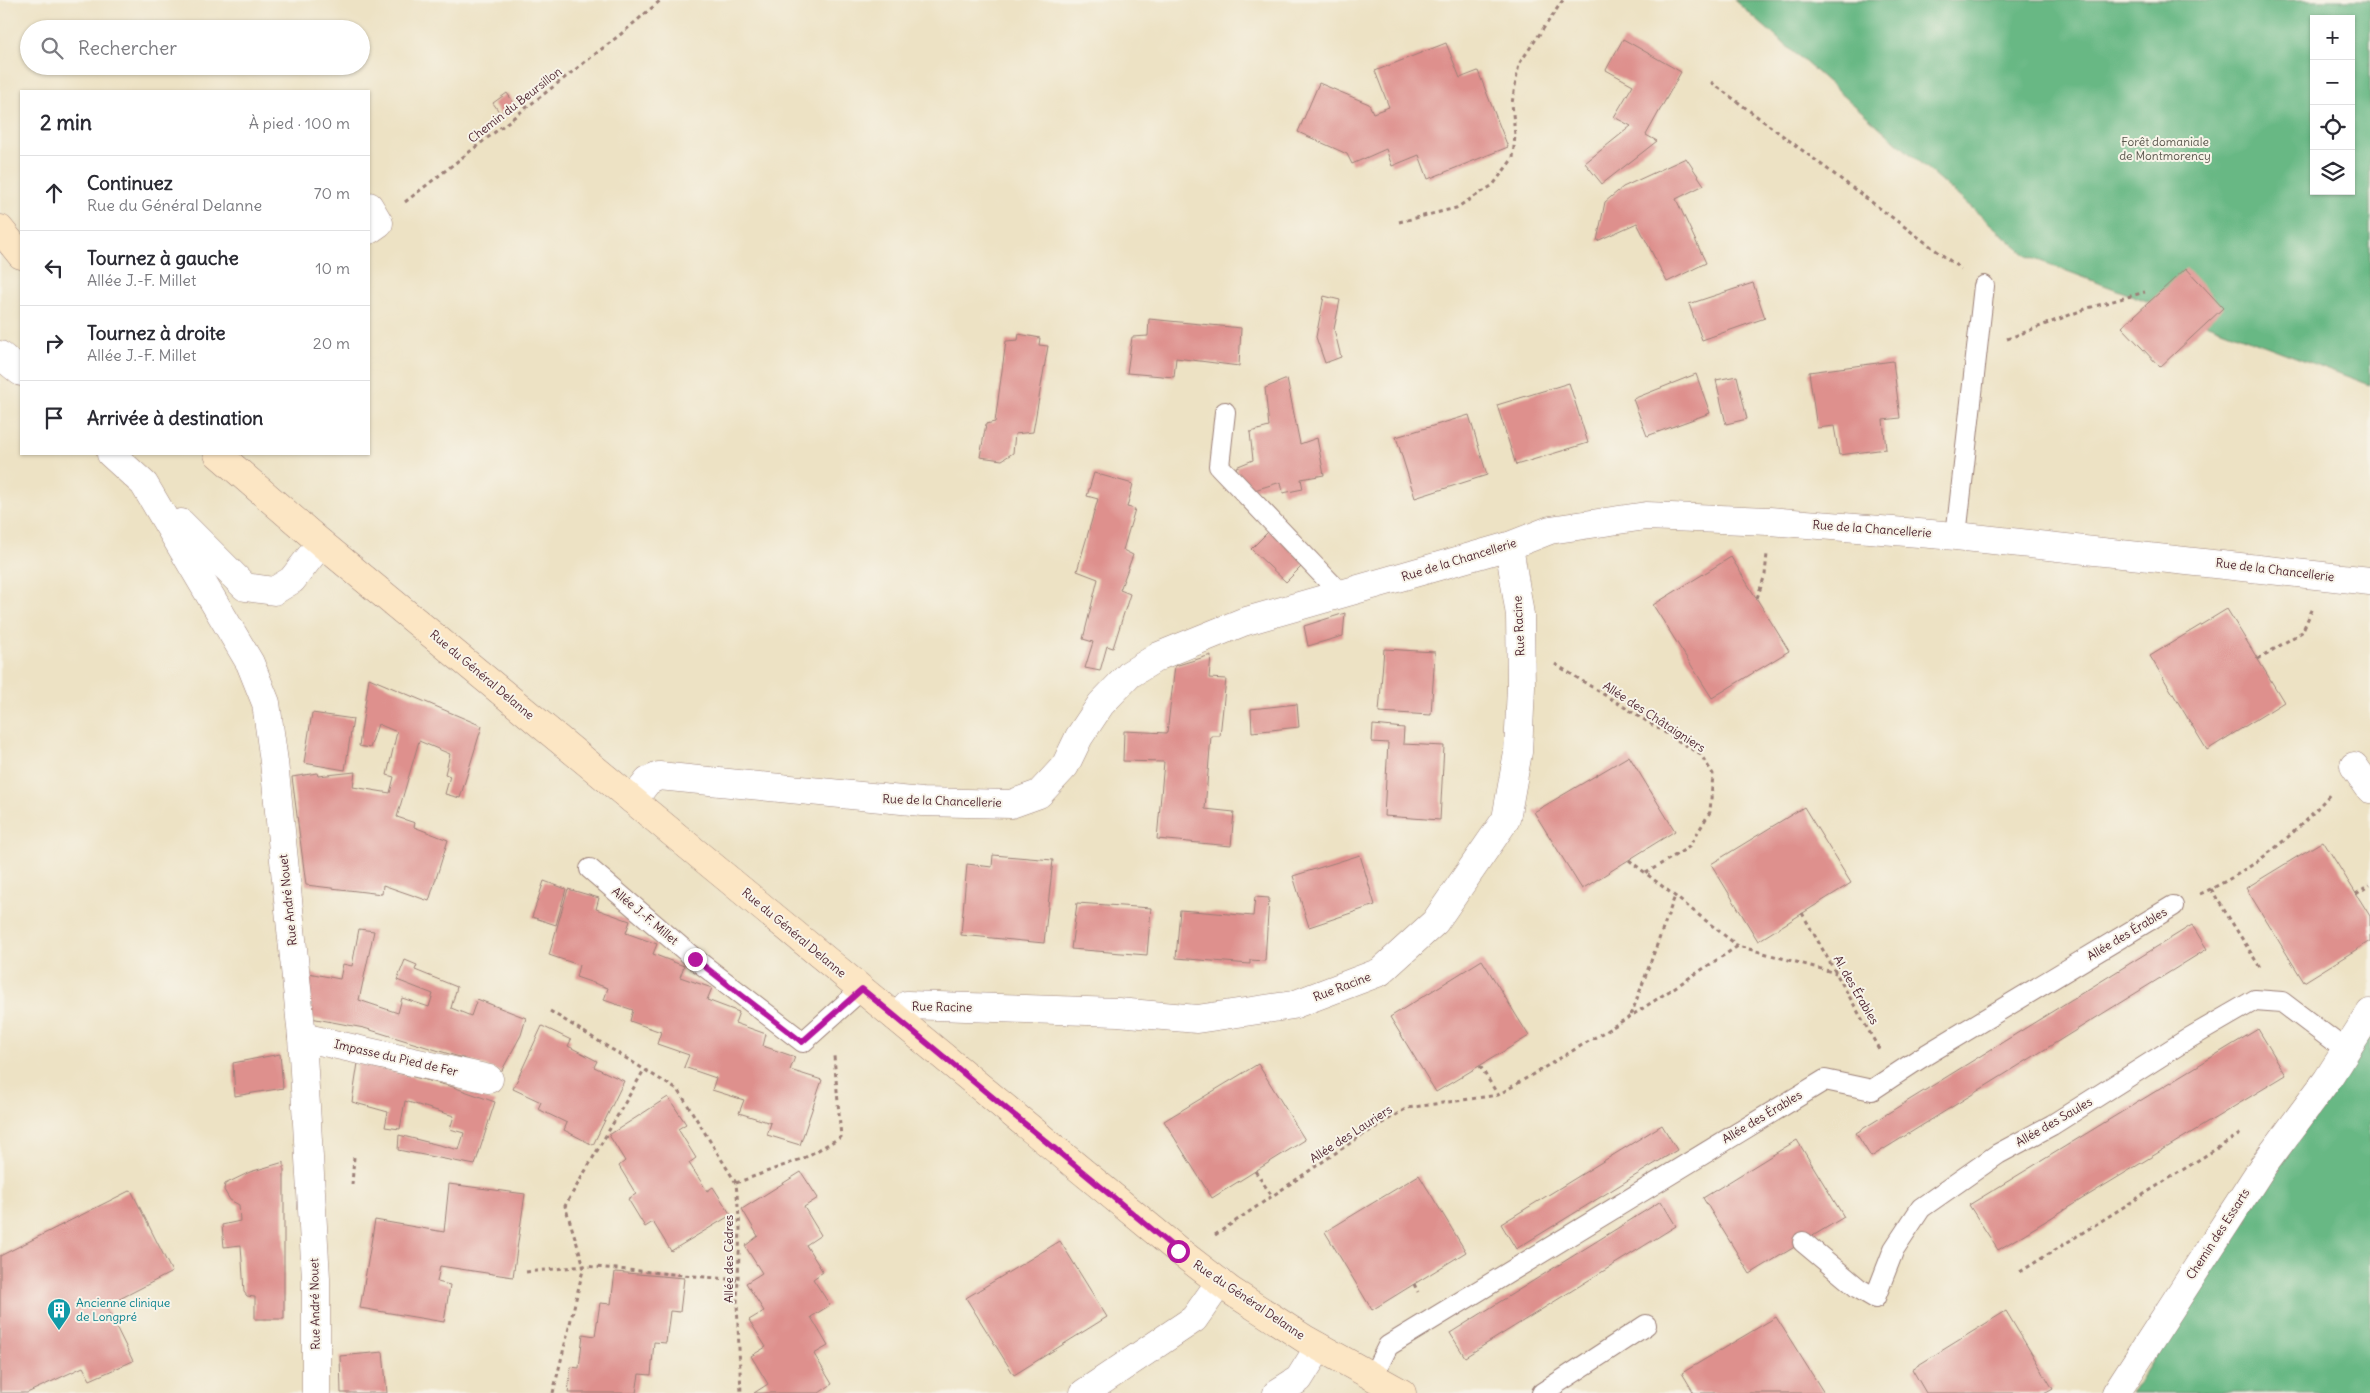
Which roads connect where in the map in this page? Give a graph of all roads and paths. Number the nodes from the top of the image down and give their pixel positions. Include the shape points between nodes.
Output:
1 (661, 0) edge
2 (1563, 0) edge
3 (1711, 82) dead end
4 (372, 220) edge
5 (1399, 222) dead end
6 (0, 230) edge
7 (0, 249) edge
8 (20, 255) edge
9 (20, 269) edge
10 (1984, 286) joint
11 (2144, 292) dead end
12 (1976, 350) junction
13 (0, 354) edge
14 (20, 371) edge
15 (1225, 412) dead end
16 (112, 455) edge
17 (219, 455) edge
18 (144, 484) junction
19 (1769, 521) junction
20 (1956, 536) junction
21 (321, 543) junction
22 (1509, 546) junction
23 (2329, 576) junction
24 (2370, 581) edge
25 (1341, 594) junction
26 (1757, 598) dead end
27 (1521, 643) junction
28 (2258, 659) dead end
29 (2354, 766) joint
30 (2370, 789) edge
31 (633, 800) junction
32 (1628, 860) dead end
33 (590, 869) dead end
34 (1646, 874) junction
35 (2370, 885) edge
36 (2211, 889) junction
37 (2356, 894) dead end
38 (1675, 896) junction
39 (2173, 906) joint
40 (1802, 913) dead end
41 (1738, 946) junction
42 (1836, 973) junction
43 (862, 989) junction
44 (2282, 1002) junction
45 (550, 1011) dead end
46 (2370, 1013) edge
47 (831, 1016) junction
48 (1630, 1016) junction
49 (897, 1018) junction
50 (302, 1037) junction
51 (2351, 1042) junction
52 (1480, 1066) dead end
53 (644, 1070) junction
54 (1894, 1075) junction
55 (489, 1079) dead end
56 (1498, 1095) junction
57 (2244, 1132) dead end
58 (354, 1157) dead end
59 (1255, 1171) dead end
60 (736, 1183) junction
61 (352, 1185) dead end
62 (1272, 1196) junction
63 (1803, 1242) dead end
64 (1193, 1262) junction
65 (584, 1266) junction
66 (526, 1272) dead end
67 (2020, 1272) dead end
68 (738, 1280) junction
69 (1220, 1282) junction
70 (1646, 1325) dead end
71 (1320, 1347) junction
72 (1372, 1378) junction
73 (316, 1393) edge
74 (553, 1393) edge
75 (741, 1393) edge
76 (1084, 1393) edge
77 (1277, 1393) edge
78 (1402, 1393) edge
79 (1542, 1393) edge
80 (2116, 1393) edge

1 - 4 path, Chemin du Beursillon via 621,34
2 - 5 path via 1519,64 1512,103 1513,158 1493,185 1456,208
3 - 10 path
6 - 8 main road
7 - 9 main road
10 - 12 lane
11 - 12 path via 2088,308
12 - 20 lane
13 - 14 street
15 - 25 lane via 1219,466
16 - 18 street, Rue André Nouet
17 - 21 main road, Rue du Général Delanne
18 - 21 street via 204,549 245,587 274,591 292,580
18 - 50 street, Rue André Nouet via 250,663 266,703
19 - 20 street, Rue de la Chancellerie
19 - 22 street, Rue de la Chancellerie via 1646,516 1550,530
19 - 26 path via 1765,575
20 - 23 street, Rue de la Chancellerie
21 - 31 main road, Rue du Général Delanne
22 - 25 street, Rue de la Chancellerie
22 - 27 street, Rue Racine
23 - 24 street, Rue de la Chancellerie
23 - 28 path via 2302,632
25 - 31 street, Rue de la Chancellerie via 1244,622 1159,656 1130,674 1101,704 1065,766 1039,794 1011,804 913,801 659,776 648,782
27 - 34 path, Allée des Châtaigniers via 1701,756 1713,774 1710,812 1689,847
27 - 49 street, Rue Racine via 1518,752 1506,819 1435,922 1380,972 1294,1005 1198,1019 1118,1012 908,1005
29 - 30 street
29 - 36 path via 2310,818 2258,863
31 - 43 main road, Rue du Général Delanne
32 - 34 path
33 - 47 lane, Allée J.-F. Millet via 695,959 802,1042
34 - 38 path
35 - 37 path
36 - 39 path
36 - 44 path
38 - 41 path
38 - 48 path
39 - 54 lane, Allée des Érables
40 - 42 path, Al. des Érables
41 - 42 path
41 - 48 path, Allée des Lauriers
42 - 54 path, Al. des Érables
43 - 47 lane, Allée J.-F. Millet
43 - 49 main road, Rue du Général Delanne
44 - 51 lane via 2344,1049
44 - 63 lane, Allée des Saules via 2255,1000 2222,1018 2052,1125 1998,1154 1921,1208 1894,1248 1875,1298 1858,1288
45 - 53 path, Allée des Cèdres
46 - 51 street, Chemin des Essarts
47 - 60 path via 841,1137 804,1158
48 - 56 path, Allée des Lauriers
49 - 64 main road, Rue du Général Delanne
50 - 55 street, Impasse du Pied de Fer
50 - 73 street, Rue André Nouet via 316,1278
51 - 80 street, Chemin des Essarts via 2263,1166
52 - 56 path
53 - 60 path, Allée des Cèdres via 679,1091
53 - 65 path via 565,1206
54 - 72 lane, Allée des Érables via 1872,1090 1825,1080 1388,1346
56 - 62 path, Allée des Lauriers via 1406,1108
57 - 67 path
58 - 61 path
59 - 62 path
60 - 68 path, Allée des Cèdres via 740,1229
62 - 64 path, Allée des Lauriers via 1206,1241
64 - 69 main road, Rue du Général Delanne
65 - 66 path
65 - 68 path
65 - 74 path
68 - 75 path, Allée des Cèdres
69 - 71 main road, Rue du Général Delanne
69 - 76 street via 1194,1319
70 - 79 lane
71 - 72 main road, Rue du Général Delanne
71 - 77 street via 1299,1379
72 - 78 main road, Rue du Général Delanne

